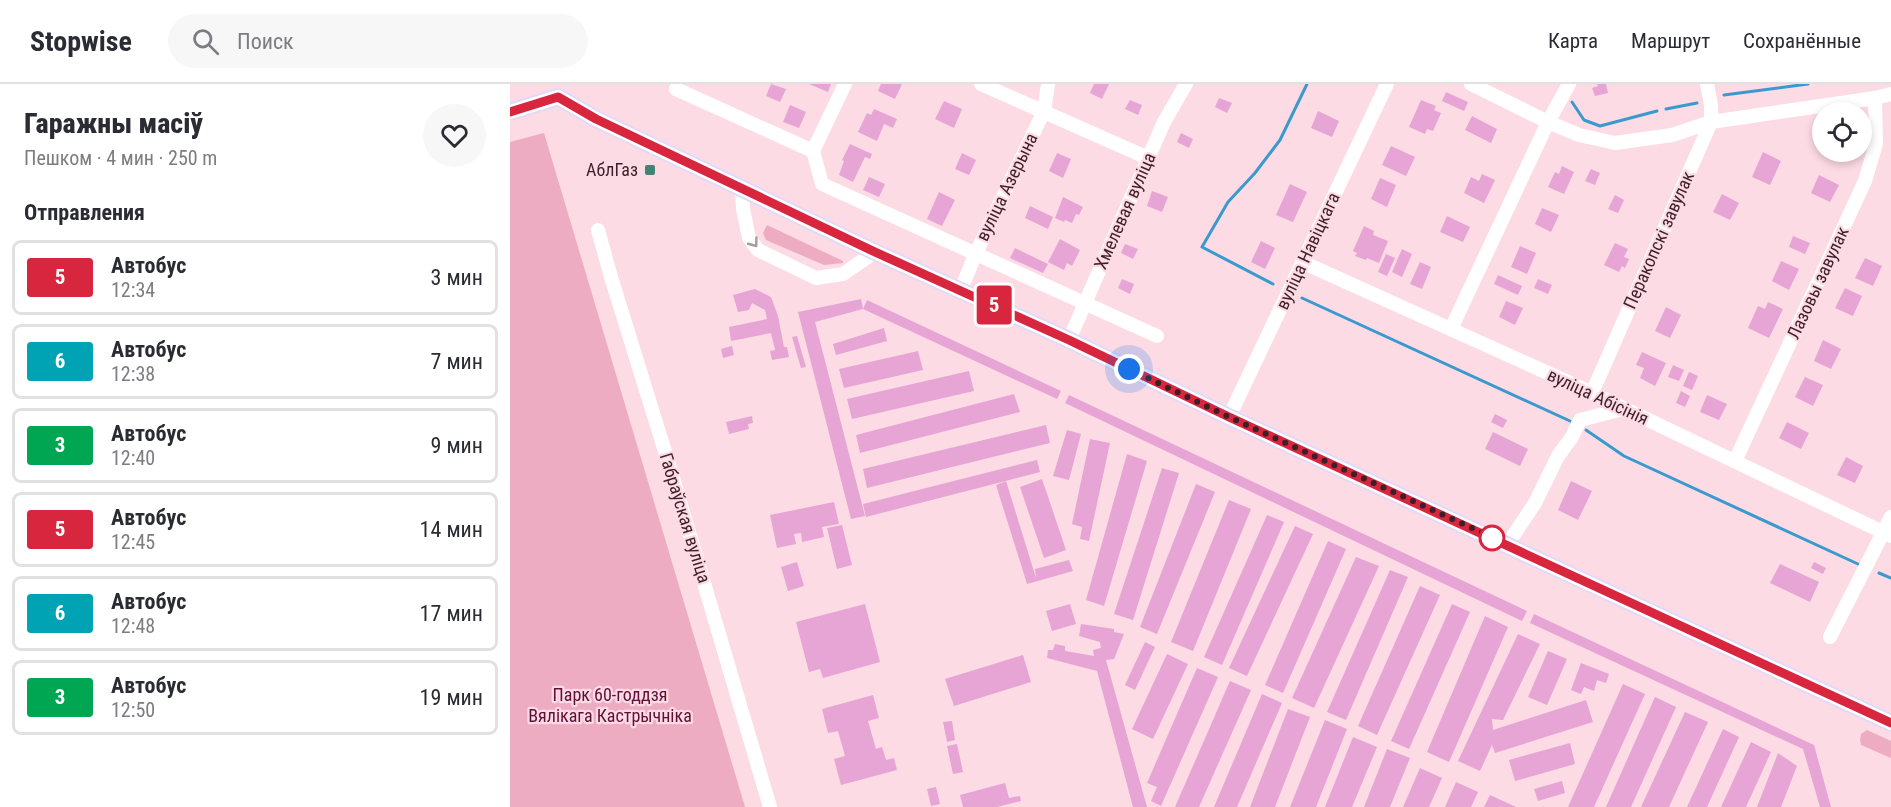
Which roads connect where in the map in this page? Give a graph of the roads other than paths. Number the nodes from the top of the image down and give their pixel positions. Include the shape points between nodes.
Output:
1 (845, 84) edge
2 (981, 84) edge
3 (1048, 84) edge
4 (1186, 84) edge
5 (1387, 84) edge
6 (1470, 84) edge
7 (1569, 84) edge
8 (1712, 85) edge
9 (676, 89) dead end
10 (556, 90) edge
11 (1891, 94) edge
12 (1875, 98) junction
13 (1044, 111) junction
14 (510, 112) edge
15 (1548, 122) junction
16 (1712, 122) junction
17 (813, 151) junction
18 (1148, 158) junction
19 (742, 188) junction
20 (598, 230) dead end
21 (875, 252) junction
22 (976, 253) junction
23 (1302, 262) junction
24 (961, 289) junction
25 (1085, 303) junction
26 (1451, 329) junction
27 (1157, 336) dead end
28 (1069, 340) junction
29 (1592, 393) junction
30 (1623, 409) junction
31 (1229, 417) junction
32 (1735, 461) junction
33 (1891, 517) edge
34 (1887, 535) edge
35 (1507, 544) junction
36 (1830, 637) dead end
37 (1891, 723) edge
38 (770, 807) edge

1 - 17 street
2 - 13 street
3 - 13 street, вуліца Азерына
4 - 18 street, Хмелевая вуліца
5 - 23 street, вуліца Навіцкага
6 - 15 street
7 - 15 street
8 - 16 street
9 - 17 street
10 - 14 main road
10 - 19 main road via 596,119
11 - 12 street
12 - 16 street
12 - 32 street, Лазовы завулак via 1876,144 1865,181
13 - 18 street
13 - 22 street, вуліца Азерына
15 - 16 street via 1579,135 1615,143 1672,135
15 - 26 street
16 - 29 street, Перакопскі завулак
17 - 22 street via 822,184
18 - 25 street, Хмелевая вуліца
19 - 21 main road
19 -> 21 street via 749,238 768,255 816,278 843,274
20 - 38 street, Габраўская вуліца
21 - 24 main road
22 - 24 street, вуліца Азерына
22 - 25 street
23 - 26 street, вуліца Абісінія
23 - 31 street, вуліца Навіцкага
24 - 28 main road
25 - 27 street
25 - 28 street, Хмелевая вуліца
26 - 29 street, вуліца Абісінія
28 - 31 main road
29 - 30 street, вуліца Абісінія
30 - 32 street, вуліца Абісінія
30 - 35 street via 1580,420 1535,503
31 - 35 main road
32 - 34 street, вуліца Абісінія
33 - 34 street
34 - 36 street
35 - 37 main road

